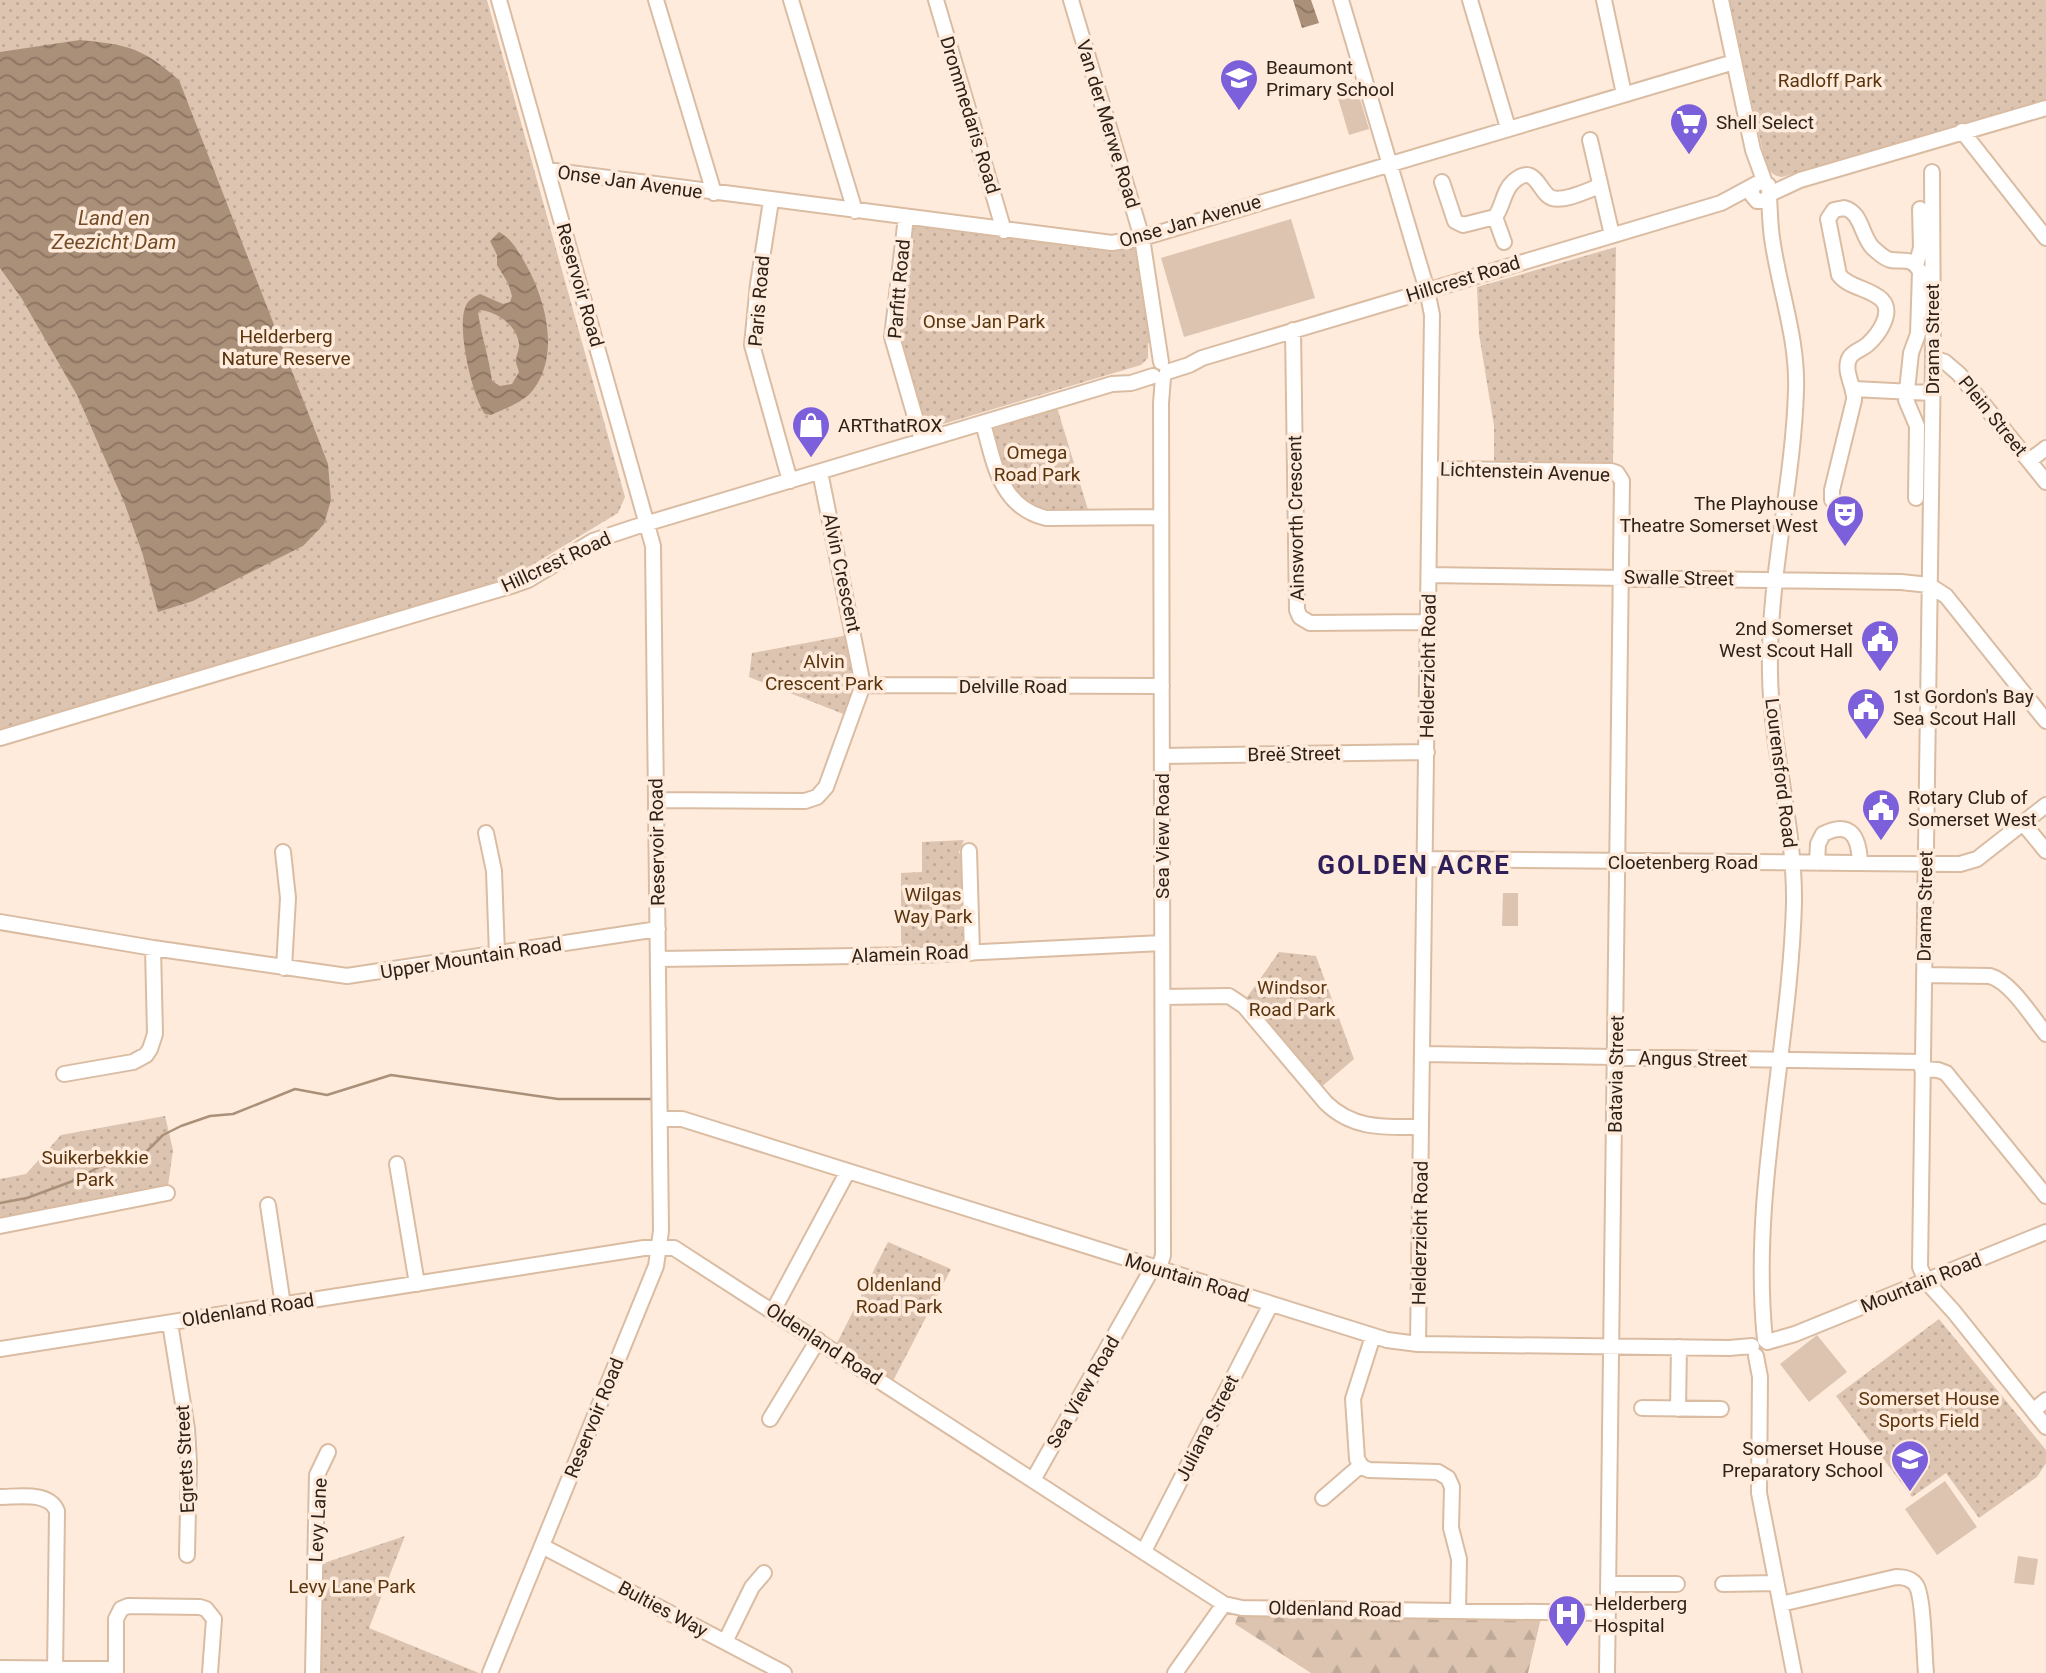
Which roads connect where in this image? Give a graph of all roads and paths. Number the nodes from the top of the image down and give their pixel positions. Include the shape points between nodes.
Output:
1 (499, 0) edge
2 (656, 0) edge
3 (791, 0) edge
4 (936, 0) edge
5 (1071, 0) edge
6 (1341, 0) edge
7 (1470, 0) edge
8 (1604, 0) edge
9 (1721, 0) edge
10 (1734, 62) junction
11 (1624, 94) junction
12 (2046, 108) edge
13 (1508, 128) junction
14 (1962, 131) junction
15 (1590, 140) dead end
16 (1755, 155) junction
17 (1389, 164) junction
18 (547, 170) junction
19 (1932, 172) dead end
20 (1442, 182) dead end
21 (1601, 186) junction
22 (1761, 192) junction
23 (714, 193) junction
24 (771, 201) junction
25 (1920, 209) dead end
26 (855, 211) junction
27 (906, 217) junction
28 (1495, 217) junction
29 (1004, 231) junction
30 (1612, 235) junction
31 (1142, 238) junction
32 (1772, 238) junction
33 (2046, 238) edge
34 (1504, 242) dead end
35 (1916, 265) junction
36 (1427, 290) junction
37 (1293, 330) junction
38 (1933, 358) junction
39 (1159, 370) junction
40 (1854, 389) junction
41 (1907, 391) junction
42 (1932, 393) junction
43 (983, 423) junction
44 (922, 441) junction
45 (2046, 448) edge
46 (2029, 461) junction
47 (1430, 470) junction
48 (820, 472) junction
49 (1619, 475) joint
50 (790, 481) junction
51 (2046, 482) edge
52 (1916, 498) dead end
53 (1832, 500) dead end
54 (1161, 517) junction
55 (647, 524) junction
56 (1429, 575) junction
57 (1622, 577) junction
58 (1777, 580) junction
59 (1929, 585) junction
60 (1428, 622) junction
61 (863, 685) junction
62 (1162, 686) junction
63 (2046, 721) edge
64 (0, 738) edge
65 (1427, 752) junction
66 (1162, 756) junction
67 (657, 800) junction
68 (2046, 805) edge
69 (2023, 823) junction
70 (486, 834) dead end
71 (970, 851) dead end
72 (2046, 851) edge
73 (283, 852) dead end
74 (1425, 859) junction
75 (1618, 862) junction
76 (1792, 863) junction
77 (1817, 863) junction
78 (1860, 863) junction
79 (1926, 864) junction
80 (0, 922) edge
81 (658, 929) junction
82 (1163, 943) junction
83 (153, 948) junction
84 (972, 953) junction
85 (497, 955) junction
86 (658, 959) junction
87 (284, 968) junction
88 (1924, 975) junction
89 (1163, 997) junction
90 (2046, 1034) edge
91 (1423, 1054) junction
92 (1616, 1058) junction
93 (1782, 1060) junction
94 (1922, 1066) junction
95 (64, 1074) dead end
96 (660, 1119) junction
97 (1421, 1127) junction
98 (397, 1164) dead end
99 (848, 1171) junction
100 (167, 1193) dead end
101 (2046, 1196) edge
102 (268, 1205) dead end
103 (0, 1226) edge
104 (2046, 1232) edge
105 (659, 1248) junction
106 (1156, 1268) junction
107 (1926, 1281) junction
108 (417, 1284) junction
109 (1271, 1304) junction
110 (283, 1305) junction
111 (774, 1311) junction
112 (1762, 1313) junction
113 (170, 1322) junction
114 (1373, 1336) junction
115 (818, 1339) junction
116 (1418, 1344) junction
117 (1612, 1346) junction
118 (1766, 1346) junction
119 (1679, 1347) junction
120 (0, 1349) edge
121 (2046, 1400) edge
122 (1642, 1408) dead end
123 (1678, 1409) junction
124 (1721, 1409) dead end
125 (2033, 1411) junction
126 (770, 1419) dead end
127 (2046, 1427) edge
128 (328, 1452) dead end
129 (1360, 1465) junction
130 (1033, 1480) junction
131 (0, 1497) edge
132 (1323, 1498) dead end
133 (542, 1546) junction
134 (1144, 1551) junction
135 (187, 1555) dead end
136 (764, 1573) dead end
137 (1776, 1583) junction
138 (1608, 1584) junction
139 (1677, 1584) dead end
140 (1723, 1584) dead end
141 (1224, 1604) junction
142 (1781, 1604) junction
143 (1458, 1610) junction
144 (1607, 1613) junction
145 (725, 1642) junction
146 (0, 1668) edge
147 (55, 1671) edge
148 (116, 1671) edge
149 (210, 1673) edge
150 (313, 1673) edge
151 (490, 1673) edge
152 (784, 1673) edge
153 (1175, 1673) edge
154 (1607, 1673) edge
155 (1794, 1673) edge
156 (1926, 1673) edge

1 - 18 street, Reservoir Road
2 - 23 street
3 - 26 street
4 - 29 street, Drommedaris Road
5 - 31 street, Van der Merwe Road
6 - 17 street, Helderzicht Road
7 - 13 street
8 - 11 street
9 - 10 street, Lourensford Road
10 - 11 street, Onse Jan Avenue
10 - 16 street, Lourensford Road
11 - 13 street, Onse Jan Avenue
12 - 14 street, Hillcrest Road
13 - 17 street, Onse Jan Avenue
14 - 22 street, Hillcrest Road
14 - 33 street
15 - 21 street
16 - 22 street, Lourensford Road
16 - 22 street via 1769,174
17 - 31 street, Onse Jan Avenue
17 - 36 street, Helderzicht Road
18 - 23 street, Onse Jan Avenue
18 - 55 street, Reservoir Road
19 - 38 street, Drama Street
20 - 28 street via 1458,224
21 - 28 street via 1552,198 1536,179 1520,178 1511,184
21 - 30 street
22 - 30 street, Hillcrest Road
22 - 32 street, Lourensford Road
22 - 32 street, Lourensford Road via 1753,207 1765,218
23 - 24 street, Onse Jan Avenue
24 - 26 street, Onse Jan Avenue
24 - 50 street, Paris Road via 752,345
25 - 35 street via 1921,248
26 - 27 street, Onse Jan Avenue
27 - 29 street, Onse Jan Avenue
27 - 44 street, Parfitt Road via 892,337
28 - 34 street
29 - 31 street, Onse Jan Avenue via 1099,243
30 - 36 street, Hillcrest Road
31 - 39 street, Van der Merwe Road
32 - 58 street, Lourensford Road via 1796,364 1794,432
35 - 40 street via 1883,257 1868,242 1850,209 1834,210 1829,216 1839,275 1879,298 1885,307 1881,328 1849,358
35 - 41 street via 1920,276 1918,334
36 - 37 street, Hillcrest Road
36 - 47 street, Helderzicht Road via 1432,315
37 - 39 street, Hillcrest Road
37 - 60 street, Ainsworth Crescent via 1300,617 1310,623
38 - 42 street, Drama Street
38 - 46 street, Plein Street via 1959,373
39 - 43 street, Hillcrest Road via 1131,383 1112,384
39 - 54 street, Sea View Road
40 - 41 street
40 - 53 street
41 - 42 street
41 - 52 street via 1917,430
42 - 59 street, Drama Street
43 - 44 street, Hillcrest Road
43 - 54 street via 1005,490 1030,513 1046,518
44 - 48 street, Hillcrest Road
45 - 46 street
46 - 51 street, Plein Street
47 - 49 street, Lichtenstein Avenue via 1611,471
47 - 56 street, Helderzicht Road
48 - 50 street, Hillcrest Road
48 - 61 street, Alvin Crescent
49 - 57 street, Batavia Street via 1623,485
50 - 55 street, Hillcrest Road
54 - 62 street, Sea View Road
55 - 64 street, Hillcrest Road via 593,541 514,585
55 - 67 street, Reservoir Road via 654,564
56 - 57 street, Swalle Street
56 - 60 street, Helderzicht Road
57 - 58 street, Swalle Street
57 - 75 street, Batavia Street
58 - 59 street, Swalle Street
58 - 76 street, Lourensford Road via 1770,690
59 - 63 street via 1946,596
59 - 79 street, Drama Street
60 - 65 street, Helderzicht Road
61 - 62 street, Delville Road
61 - 67 street via 826,787 817,797 805,801
62 - 66 street, Sea View Road
65 - 66 street, Breë Street
65 - 74 street, Helderzicht Road
66 - 82 street, Sea View Road
67 - 81 street, Reservoir Road
68 - 69 street, Cloetenberg Road
69 - 72 street
69 - 79 street, Cloetenberg Road via 1971,862
70 - 85 street via 494,871
71 - 84 street
73 - 87 street via 288,898
74 - 75 street, Cloetenberg Road
74 - 91 street, Helderzicht Road
75 - 76 street, Cloetenberg Road
75 - 92 street, Batavia Street
76 - 77 street, Cloetenberg Road
76 - 93 street, Lourensford Road via 1793,919
77 - 78 street, Cloetenberg Road
77 - 78 street via 1823,834 1842,829 1856,838
78 - 79 street, Cloetenberg Road
79 - 88 street, Drama Street
80 - 83 street, Upper Mountain Road
81 - 85 street, Upper Mountain Road
81 - 86 street, Reservoir Road
82 - 84 street, Alamein Road
82 - 89 street, Sea View Road
83 - 87 street, Upper Mountain Road
83 - 95 street via 155,1034 146,1055 133,1062
84 - 86 street, Alamein Road
85 - 87 street, Upper Mountain Road via 347,976
86 - 96 street, Reservoir Road
88 - 90 street via 1997,978
88 - 94 street, Drama Street
89 - 97 street via 1233,998 1341,1116 1367,1126
89 - 106 street, Sea View Road via 1163,1255
91 - 92 street, Angus Street
91 - 97 street, Helderzicht Road
92 - 93 street, Angus Street
92 - 117 street, Batavia Street
93 - 94 street, Angus Street
93 - 112 street, Lourensford Road via 1767,1172
94 - 101 street via 1946,1073
94 - 107 street, Drama Street via 1920,1267
96 - 99 street, Mountain Road via 682,1119
96 - 105 street, Reservoir Road
97 - 116 street, Helderzicht Road
98 - 108 street
99 - 106 street, Mountain Road
99 - 111 street
100 - 103 street
102 - 110 street
104 - 107 street, Mountain Road
105 - 108 street, Oldenland Road
105 - 111 street, Oldenland Road via 681,1250
105 - 133 street, Reservoir Road via 656,1266
106 - 109 street, Mountain Road
106 - 130 street, Sea View Road
107 - 118 street, Mountain Road
107 - 125 street
108 - 110 street, Oldenland Road
109 - 114 street, Mountain Road
109 - 134 street, Juliana Street
110 - 113 street, Oldenland Road
111 - 115 street, Oldenland Road
112 - 118 street, Lourensford Road
112 - 118 street via 1769,1330
113 - 120 street, Oldenland Road
113 - 135 street, Egrets Street via 187,1429
114 - 116 street, Mountain Road
114 - 129 street via 1353,1399
115 - 126 street
115 - 130 street, Oldenland Road
116 - 117 street, Mountain Road
117 - 119 street, Mountain Road
117 - 138 street, Batavia Street
118 - 119 street, Mountain Road
118 - 137 street, Lourensford Road via 1759,1377 1759,1493
119 - 123 street
121 - 125 street
122 - 123 street
123 - 124 street
125 - 127 street
128 - 150 street, Levy Lane via 317,1475
129 - 132 street
129 - 143 street via 1369,1470 1438,1472 1448,1478 1451,1528 1459,1559
130 - 134 street, Oldenland Road
131 - 147 street via 41,1498 57,1511
133 - 145 street, Bulties Way
133 - 151 street, Reservoir Road
134 - 141 street, Oldenland Road
136 - 145 street via 752,1587
137 - 140 street
137 - 142 street, Lourensford Road
138 - 139 street
138 - 144 street, Batavia Street
141 - 143 street, Oldenland Road via 1242,1608
141 - 153 street
142 - 155 street, Lourensford Road
142 - 156 street via 1896,1577 1911,1580 1920,1598
143 - 144 street, Oldenland Road
144 - 154 street, Batavia Street
145 - 152 street, Bulties Way
146 - 147 street
147 - 148 street
148 - 149 street via 116,1619 123,1607 200,1607 214,1619

